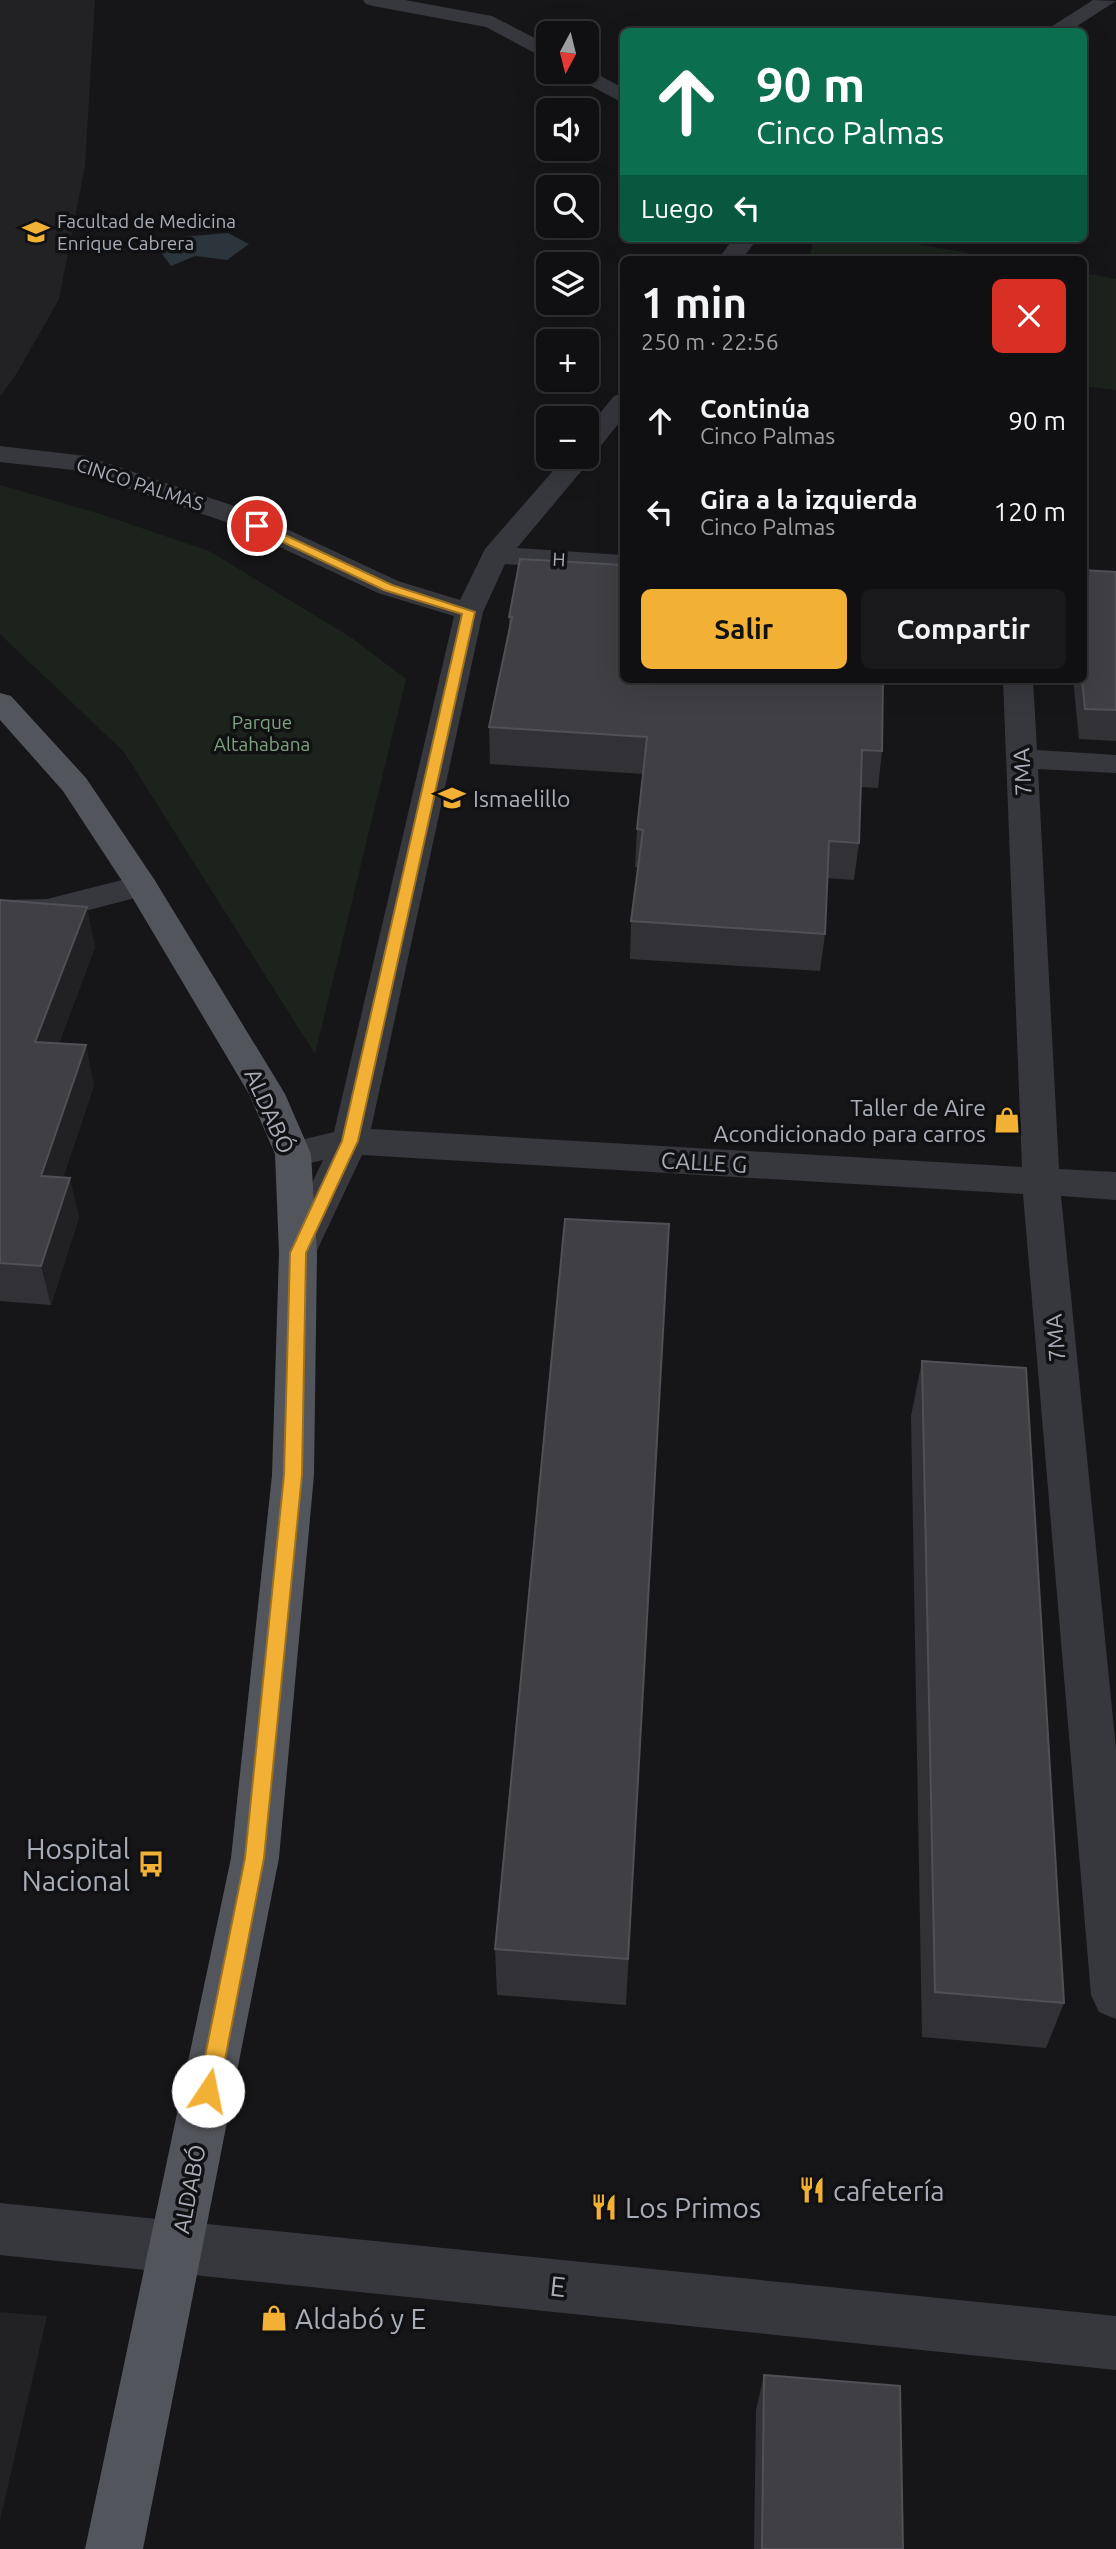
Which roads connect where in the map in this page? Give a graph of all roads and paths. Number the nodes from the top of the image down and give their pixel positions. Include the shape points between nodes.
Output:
1 (373, 0) edge
2 (1107, 0) edge
3 (1060, 28) edge
4 (536, 47) edge
5 (599, 83) edge
6 (620, 95) edge
7 (743, 242) edge
8 (732, 256) edge
9 (620, 405) edge
10 (599, 431) edge
11 (0, 454) edge
12 (569, 469) edge
13 (495, 555) junction
14 (620, 563) edge
15 (469, 612) junction
16 (1018, 683) edge
17 (0, 702) edge
18 (1021, 759) junction
19 (1116, 764) edge
20 (142, 886) junction
21 (0, 911) edge
22 (350, 1141) junction
23 (293, 1154) junction
24 (1041, 1182) junction
25 (1116, 1186) edge
26 (298, 1253) junction
27 (1116, 1995) edge
28 (0, 2229) edge
29 (177, 2247) junction
30 (1116, 2343) edge
31 (114, 2549) edge

1 - 4 street via 492,22
2 - 3 street
5 - 6 street
7 - 8 street
9 - 10 street
11 - 15 street, CINCO PALMAS via 77,461 236,516 388,587
12 - 13 street
13 - 14 street, H
13 - 15 street
15 - 22 street
16 - 18 street, 7MA
17 - 20 main road, ALDABÓ via 75,785
18 - 19 street
18 - 24 street, 7MA
20 - 21 street via 47,910
20 - 23 main road, ALDABÓ via 267,1094
22 - 23 street, CALLE G
22 - 24 street, CALLE G
22 - 26 street
23 - 26 main road, ALDABÓ
24 - 25 street, CALLE G
24 - 27 street, 7MA
26 - 29 main road, ALDABÓ via 293,1475 255,1858
28 - 29 street, E
29 - 30 street, E
29 - 31 main road, ALDABÓ

